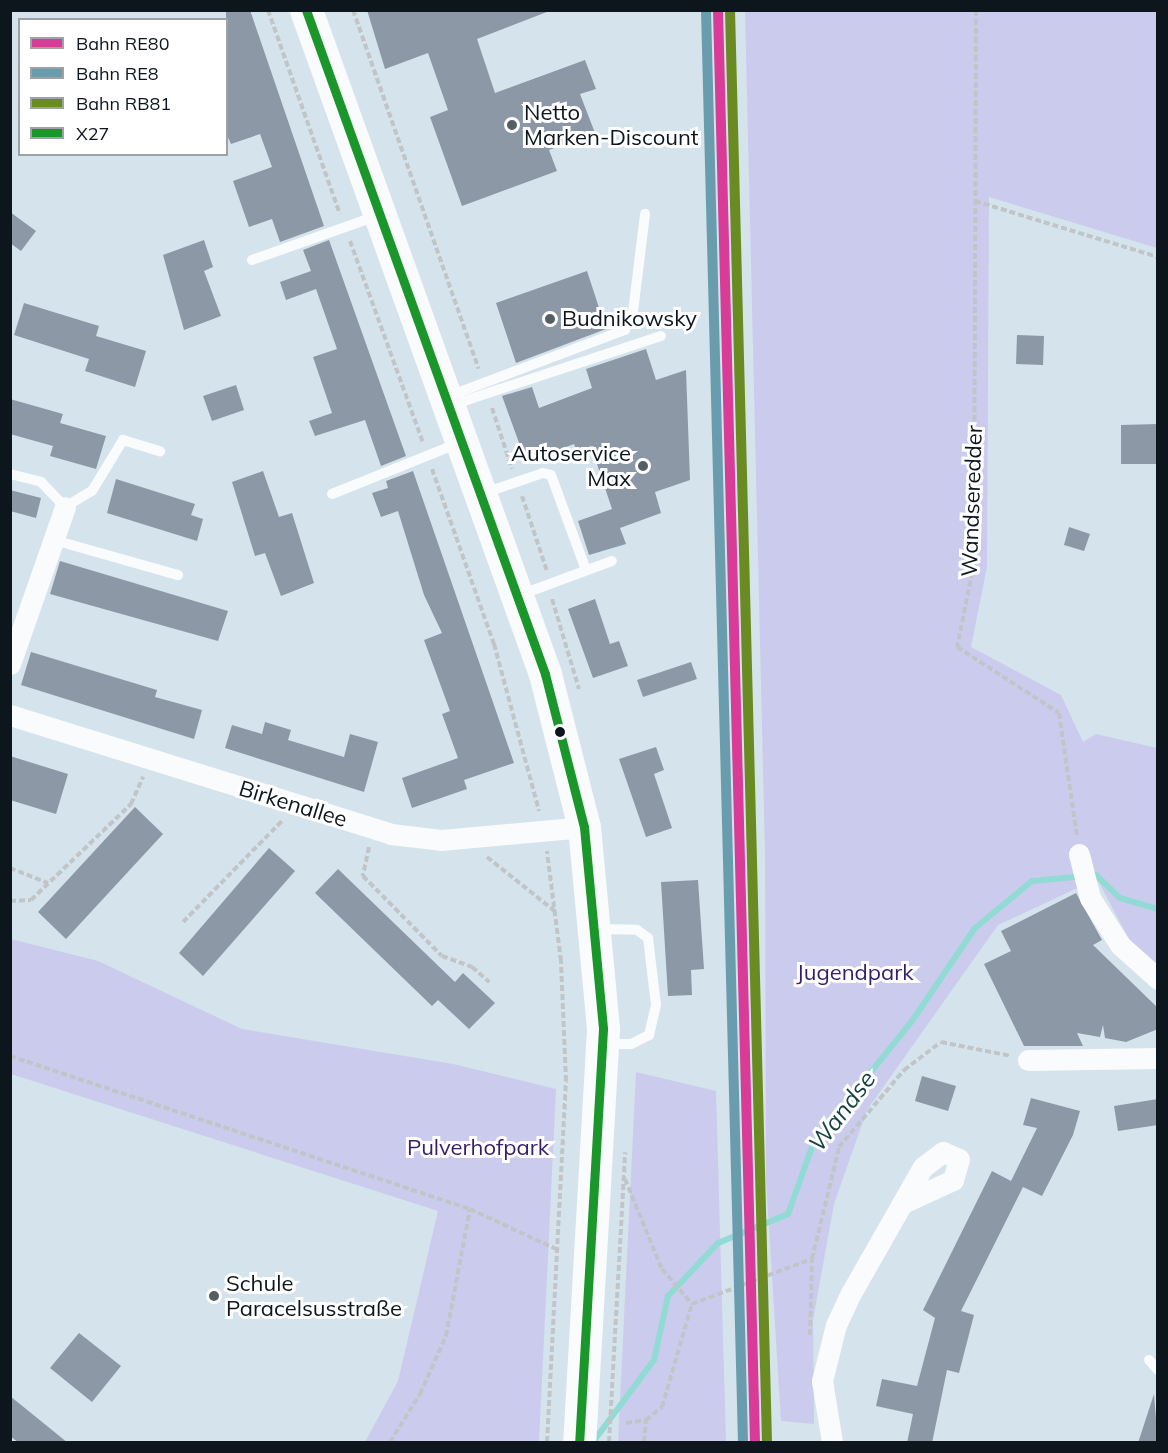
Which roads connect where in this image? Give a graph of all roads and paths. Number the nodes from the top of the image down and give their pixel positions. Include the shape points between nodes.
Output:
1 (267, 10) edge
2 (306, 10) edge
3 (976, 10) edge
4 (975, 201) junction
5 (380, 214) junction
6 (645, 214) dead end
7 (345, 228) junction
8 (1158, 257) edge
9 (252, 260) dead end
10 (661, 336) dead end
11 (447, 401) junction
12 (462, 442) junction
13 (160, 451) dead end
14 (427, 456) junction
15 (10, 474) edge
16 (332, 494) dead end
17 (481, 494) junction
18 (65, 507) junction
19 (54, 540) junction
20 (612, 561) dead end
21 (586, 570) junction
22 (178, 575) dead end
23 (517, 596) junction
24 (10, 663) edge
25 (10, 715) edge
26 (153, 758) junction
27 (298, 805) junction
28 (584, 827) junction
29 (373, 828) junction
30 (543, 831) junction
31 (469, 838) junction
32 (1079, 854) joint
33 (10, 868) edge
34 (48, 883) junction
35 (10, 901) edge
36 (556, 912) junction
37 (183, 922) dead end
38 (594, 929) junction
39 (1158, 979) edge
40 (489, 982) dead end
41 (602, 1044) junction
42 (10, 1056) edge
43 (1158, 1058) edge
44 (1028, 1060) joint
45 (903, 1203) dead end
46 (471, 1209) junction
47 (556, 1249) junction
48 (692, 1304) junction
49 (1149, 1360) dead end
50 (1158, 1370) edge
51 (646, 1420) junction
52 (626, 1423) dead end
53 (594, 1437) edge
54 (390, 1443) edge
55 (547, 1443) edge
56 (644, 1443) edge
57 (832, 1443) edge

1 - 7 path
2 - 5 main road
3 - 4 path, Wandseredder
4 - 8 path
4 - 32 path, Wandseredder via 974,563 957,647 1059,713
5 - 7 lane
5 - 11 main road
6 - 11 lane via 633,312 625,330
7 - 9 lane
7 - 14 path
10 - 11 lane
11 - 12 main road
12 - 14 lane
12 - 17 main road
13 - 18 lane via 123,440 92,491
14 - 16 lane
14 - 30 path via 522,731
15 - 18 lane via 41,482
17 - 21 lane via 543,473 551,475
17 - 23 main road
18 - 19 street
19 - 22 lane
19 - 24 street
20 - 21 lane
21 - 23 lane
23 - 28 main road via 546,674
25 - 26 street, Birkenallee
26 - 27 street, Birkenallee
26 - 34 path via 131,804
27 - 29 street, Birkenallee
27 - 37 path
28 - 30 street, Birkenallee
28 - 38 main road
29 - 31 street, Birkenallee via 441,840
29 - 40 path via 363,876 442,956 472,967
30 - 31 street, Birkenallee
30 - 36 path
31 - 36 path via 501,873
32 - 39 street via 1090,898 1120,945
33 - 34 path
34 - 35 path via 31,900
36 - 47 path via 566,1081
38 - 41 main road
38 - 41 lane via 642,932 648,938 655,986 655,1022 649,1035 631,1044
41 - 53 main road
42 - 46 path
43 - 44 street
44 - 48 path via 941,1042 929,1048 869,1105 839,1147 812,1259
45 - 57 street via 852,1293 825,1358 822,1398
46 - 47 path
46 - 54 path via 446,1336 420,1394
47 - 55 path
48 - 51 path via 662,1407
48 - 53 path via 663,1269 625,1178 613,1401
49 - 50 lane
51 - 52 path
51 - 56 path

